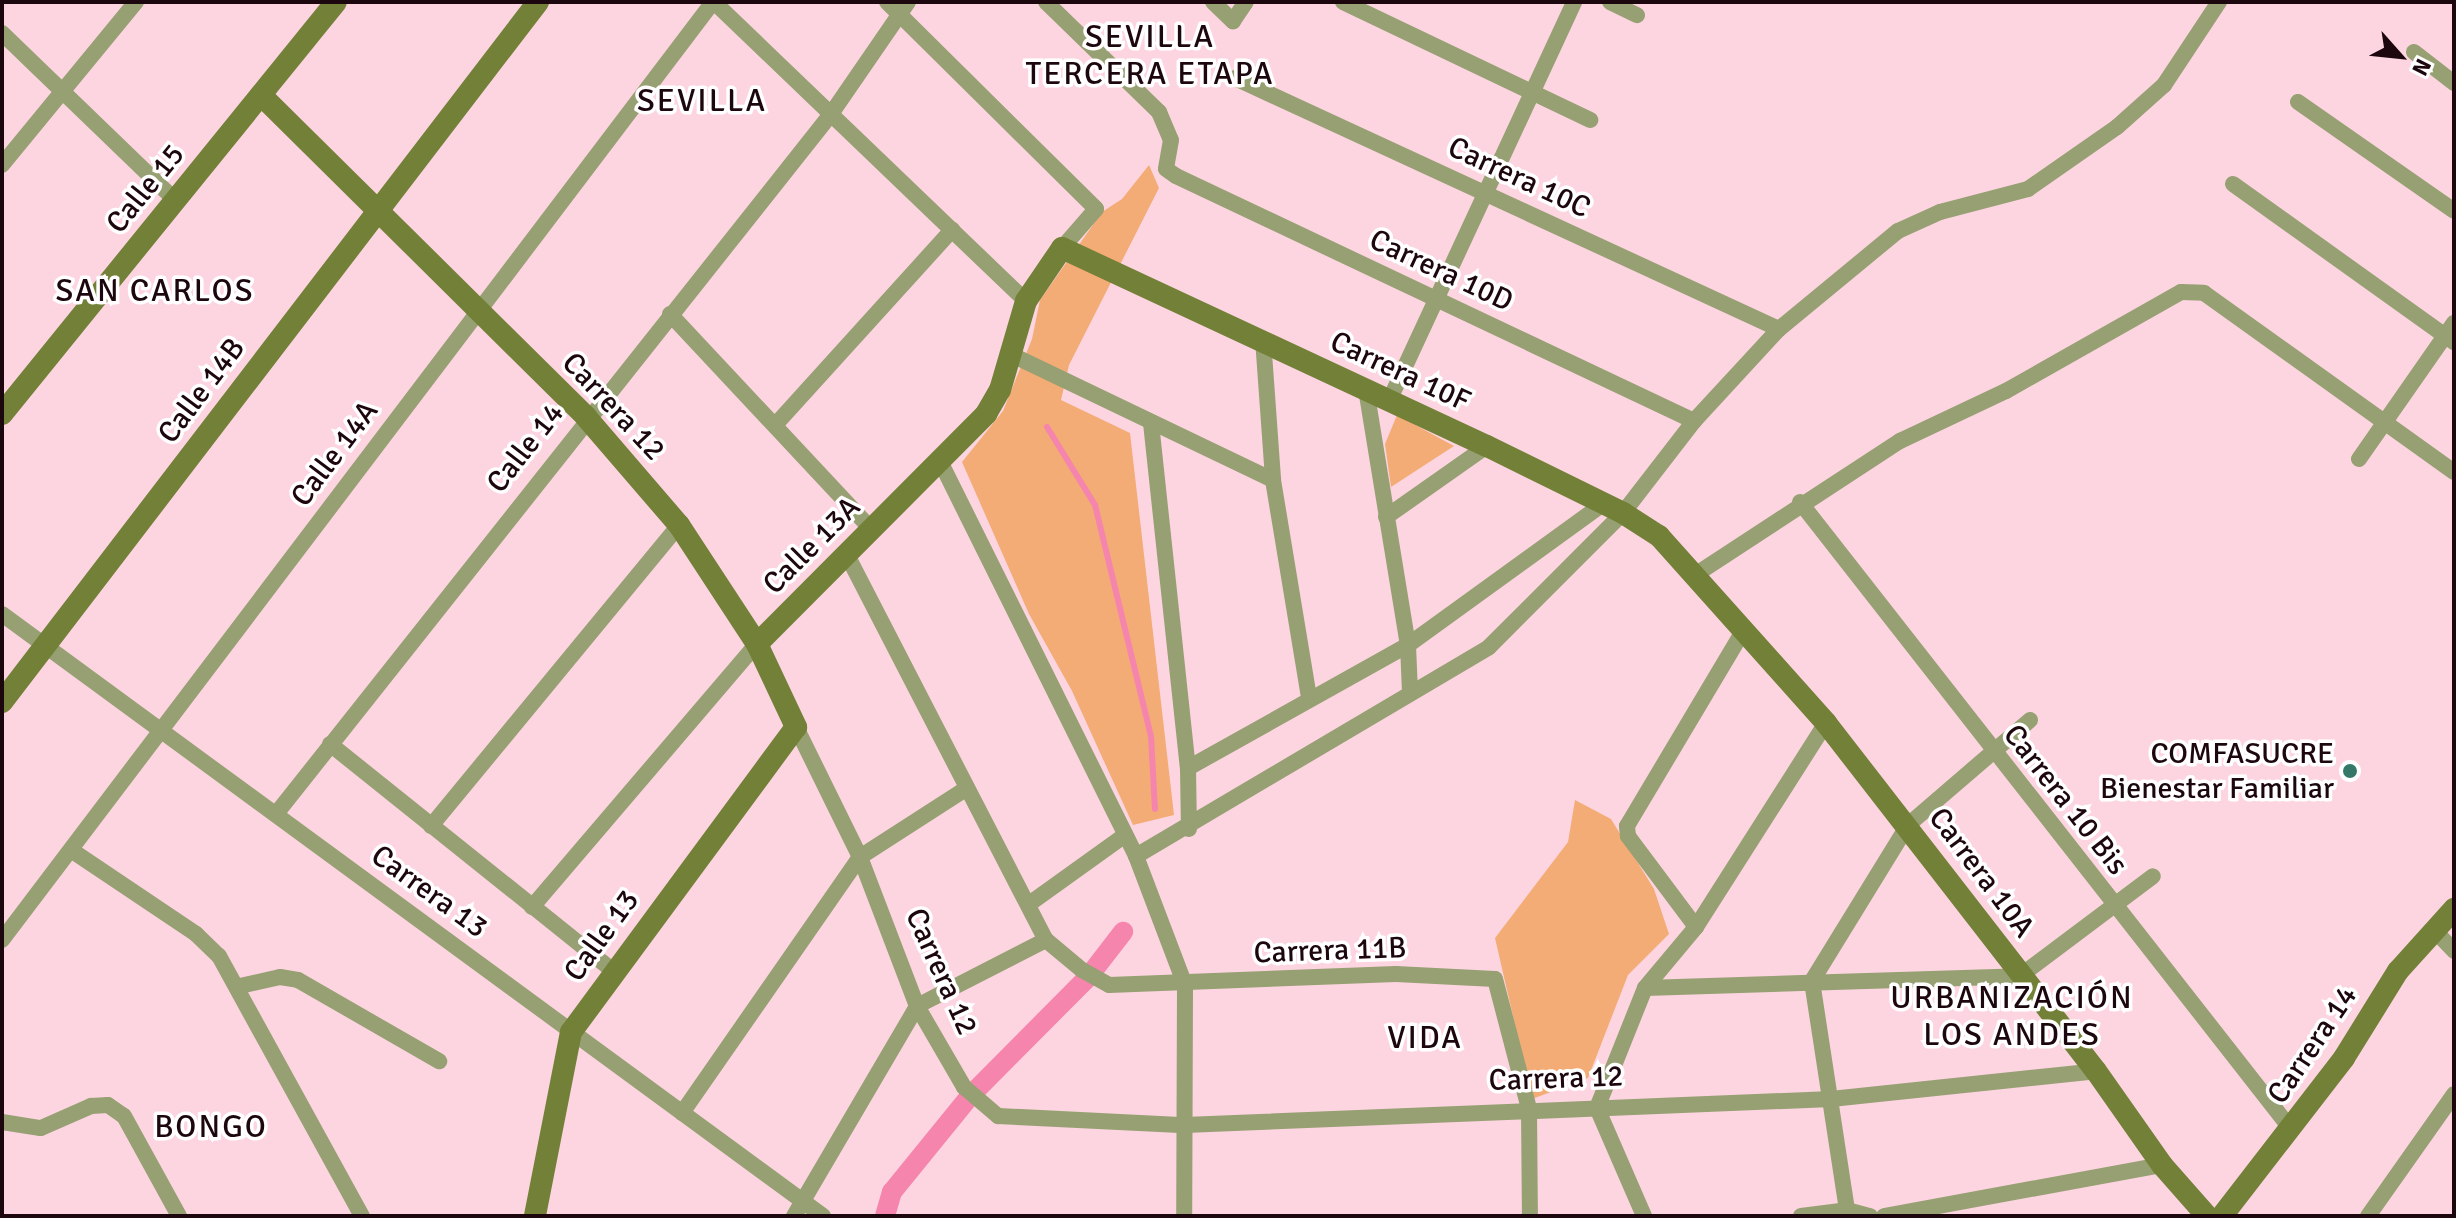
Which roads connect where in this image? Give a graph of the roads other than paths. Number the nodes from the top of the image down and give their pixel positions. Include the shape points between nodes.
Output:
1 (136, 2) edge
2 (336, 2) edge
3 (538, 2) edge
4 (713, 2) edge
5 (887, 2) edge
6 (1046, 2) edge
7 (1213, 2) edge
8 (1246, 2) edge
9 (1343, 2) edge
10 (1574, 2) edge
11 (1610, 2) edge
12 (2219, 2) edge
13 (904, 8) edge
14 (1637, 15) dead end
15 (2, 33) edge
16 (2414, 52) dead end
17 (1235, 78) dead end
18 (2454, 83) edge
19 (62, 91) junction
20 (1532, 92) junction
21 (261, 95) junction
22 (2298, 102) dead end
23 (831, 114) junction
24 (1590, 120) dead end
25 (2, 165) edge
26 (2233, 184) dead end
27 (1485, 193) junction
28 (176, 201) junction
29 (2454, 211) edge
30 (377, 212) junction
31 (952, 230) junction
32 (1062, 248) junction
33 (1435, 300) junction
34 (1026, 301) junction
35 (478, 312) junction
36 (670, 314) junction
37 (1779, 329) junction
38 (2451, 334) edge
39 (1263, 339) junction
40 (1012, 355) junction
41 (1366, 389) junction
42 (1389, 401) junction
43 (2, 414) edge
44 (586, 417) junction
45 (1694, 421) junction
46 (777, 423) junction
47 (1151, 423) junction
48 (2385, 423) junction
49 (1487, 446) junction
50 (2359, 459) dead end
51 (941, 463) junction
52 (2454, 472) edge
53 (1273, 480) junction
54 (1800, 502) junction
55 (1613, 508) junction
56 (1386, 517) junction
57 (679, 525) junction
58 (871, 529) junction
59 (846, 553) junction
60 (1695, 575) junction
61 (2, 614) edge
62 (1745, 628) junction
63 (757, 644) junction
64 (45, 645) junction
65 (1408, 645) junction
66 (1410, 693) junction
67 (1309, 698) junction
68 (2, 702) edge
69 (2030, 720) dead end
70 (1826, 723) junction
71 (796, 727) junction
72 (161, 730) junction
73 (330, 744) junction
74 (1989, 749) junction
75 (1188, 768) junction
76 (967, 788) junction
77 (276, 814) junction
78 (1908, 825) junction
79 (431, 826) junction
80 (1189, 829) junction
81 (1125, 835) junction
82 (71, 850) junction
83 (1136, 856) junction
84 (860, 857) junction
85 (2153, 876) dead end
86 (1029, 904) junction
87 (2113, 905) junction
88 (532, 907) junction
89 (2454, 909) edge
90 (1696, 927) junction
91 (2435, 931) junction
92 (2, 940) edge
93 (1046, 940) junction
94 (2454, 951) edge
95 (613, 971) junction
96 (2020, 976) junction
97 (1812, 981) junction
98 (1185, 985) junction
99 (240, 986) junction
100 (1645, 988) junction
101 (917, 1006) junction
102 (571, 1032) junction
103 (439, 1061) dead end
104 (2096, 1071) junction
105 (2454, 1094) edge
106 (1831, 1099) junction
107 (1597, 1108) junction
108 (1529, 1109) junction
109 (682, 1113) junction
110 (2, 1122) edge
111 (1185, 1125) junction
112 (2291, 1129) junction
113 (2162, 1165) junction
114 (799, 1209) edge
115 (1847, 1210) junction
116 (179, 1216) edge
117 (362, 1216) edge
118 (535, 1216) edge
119 (823, 1216) edge
120 (1184, 1216) edge
121 (1530, 1216) edge
122 (1644, 1216) edge
123 (1801, 1216) edge
124 (1870, 1216) edge
125 (1884, 1216) edge
126 (2207, 1216) edge
127 (2222, 1216) edge
128 (2368, 1216) edge

1 - 19 street
2 - 21 street, Calle 15
3 - 30 street, Calle 14B
4 - 23 street
4 - 35 street, Calle 14A
5 - 13 street
6 - 33 street, Carrera 10D via 1159,112 1171,140 1166,169
7 - 8 street via 1233,21
9 - 20 street
10 - 20 street
11 - 14 street
12 - 37 street via 2164,85 2117,127 2028,189 1940,212 1898,231
13 - 23 street, Calle 14
13 - 32 street, Calle 13A via 1096,209
15 - 19 street
16 - 18 street
17 - 27 street, Carrera 10C
19 - 25 street
19 - 28 street
20 - 24 street
20 - 27 street
21 - 28 street, Calle 15
21 - 30 street, Carrera 12
22 - 29 street
23 - 31 street
23 - 36 street, Calle 14
26 - 38 street
27 - 33 street
27 - 37 street, Carrera 10C
28 - 43 street, Calle 15
30 - 35 street, Carrera 12
30 - 64 street, Calle 14B
31 - 34 street
31 - 46 street
32 - 34 street, Calle 13A
32 - 39 street, Carrera 10F
33 - 42 street
33 - 45 street, Carrera 10D
34 - 40 street, Calle 13A
35 - 44 street, Carrera 12
35 - 72 street, Calle 14A
36 - 44 street, Calle 14
36 - 46 street
37 - 45 street
38 - 48 street
39 - 41 street, Carrera 10F
39 - 53 street
40 - 47 street
40 - 51 street, Calle 13A via 986,414
41 - 42 street, Carrera 10F
41 - 56 street
42 - 49 street, Carrera 10F
44 - 57 street, Carrera 12
44 - 73 street, Calle 14
45 - 55 street
46 - 58 street
47 - 53 street
47 - 75 street
48 - 50 street
48 - 52 street
48 - 54 street via 2204,293 2181,292 2006,391 1900,441
49 - 55 street, Carrera 10F
49 - 56 street
51 - 58 street, Calle 13A
51 - 81 street
53 - 67 street
54 - 60 street
54 - 74 street, Carrera 10 Bis
55 - 60 street, Carrera 10F via 1659,536
55 - 65 street
55 - 66 street via 1489,647
56 - 65 street
57 - 63 street, Carrera 12
57 - 79 street
58 - 59 street, Calle 13A
59 - 63 street, Calle 13A
59 - 76 street, Carrera 11B
60 - 62 street, Carrera 10A
61 - 64 street, Carrera 13
62 - 70 street, Carrera 10A
62 - 90 street via 1627,826 1628,836
63 - 71 street, Carrera 12
63 - 88 street, Calle 13A
64 - 68 street, Calle 14B
64 - 72 street, Carrera 13
65 - 66 street
65 - 67 street
66 - 80 street
67 - 75 street
69 - 74 street
70 - 78 street, Carrera 10A
70 - 90 street
71 - 84 street, Carrera 12
71 - 95 street, Calle 13
72 - 77 street, Carrera 13
72 - 82 street, Calle 14A
73 - 77 street, Calle 14
73 - 79 street
74 - 78 street
74 - 87 street, Carrera 10 Bis
75 - 80 street
76 - 84 street
76 - 86 street, Carrera 11B
77 - 102 street, Carrera 13
78 - 96 street, Carrera 10A
78 - 97 street
79 - 88 street
80 - 83 street
81 - 83 street
81 - 86 street
82 - 92 street, Calle 14A
82 - 99 street via 196,934
83 - 98 street
84 - 101 street, Carrera 12
84 - 109 street
85 - 87 street
86 - 93 street, Carrera 11B
87 - 96 street
87 - 112 street, Carrera 10 Bis
88 - 95 street
89 - 91 street, Carrera 14
90 - 100 street
91 - 94 street
91 - 112 street, Carrera 14 via 2398,971
93 - 98 street, Carrera 11B via 1109,985
93 - 101 street
95 - 102 street, Calle 13
96 - 97 street
96 - 104 street, Carrera 10A
97 - 100 street
97 - 106 street
98 - 108 street, Carrera 11B via 1396,974 1495,979
98 - 111 street
99 - 103 street via 280,977 298,980
99 - 117 street
100 - 107 street
101 - 111 street, Carrera 12 via 964,1087 998,1116
101 - 114 street
102 - 109 street, Carrera 13
102 - 118 street, Calle 13
104 - 106 street, Carrera 12
104 - 113 street, Carrera 10A
105 - 128 street
106 - 107 street, Carrera 12
106 - 115 street
107 - 108 street, Carrera 12
107 - 122 street
108 - 111 street, Carrera 12
108 - 121 street
109 - 114 street, Carrera 13
110 - 116 street via 41,1128 91,1106 108,1105 124,1116
111 - 120 street
112 - 127 street, Carrera 14
113 - 125 street
113 - 126 street, Carrera 10A
114 - 119 street, Carrera 13
115 - 123 street
115 - 124 street

